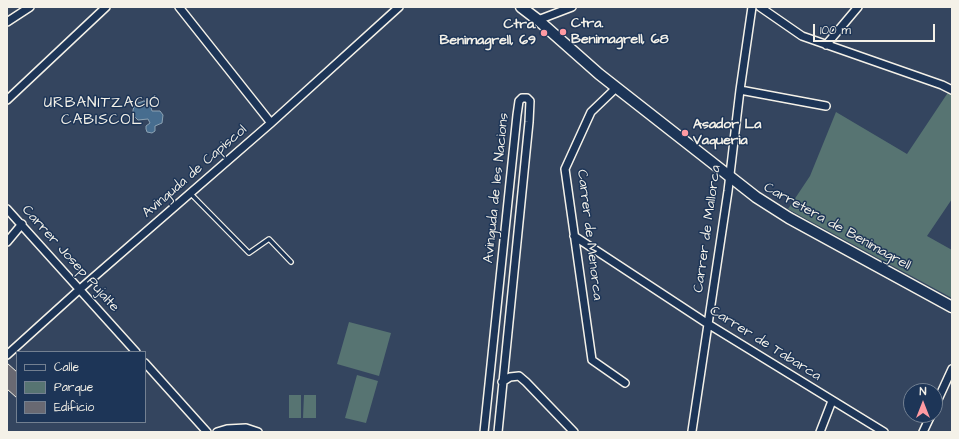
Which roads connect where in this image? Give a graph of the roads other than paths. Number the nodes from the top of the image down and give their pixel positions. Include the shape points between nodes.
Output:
1 (30, 7) edge
2 (106, 7) edge
3 (179, 7) edge
4 (399, 7) edge
5 (521, 7) edge
6 (572, 7) edge
7 (752, 7) edge
8 (760, 7) edge
9 (858, 7) edge
10 (538, 20) junction
11 (7, 22) edge
12 (826, 45) junction
13 (616, 88) junction
14 (740, 90) junction
15 (952, 90) edge
16 (7, 100) edge
17 (826, 106) dead end
18 (271, 123) junction
19 (729, 177) junction
20 (190, 193) junction
21 (7, 209) edge
22 (22, 224) junction
23 (574, 236) junction
24 (7, 242) edge
25 (291, 262) dead end
26 (80, 289) junction
27 (952, 307) edge
28 (708, 324) junction
29 (135, 351) edge
30 (7, 355) edge
31 (146, 364) edge
32 (952, 369) edge
33 (502, 382) junction
34 (625, 383) dead end
35 (943, 389) edge
36 (832, 401) junction
37 (692, 431) edge
38 (207, 432) edge
39 (217, 432) edge
40 (258, 432) edge
41 (484, 432) edge
42 (498, 432) edge
43 (574, 432) edge
44 (820, 432) edge
45 (884, 432) edge

1 - 11 street
2 - 16 street
3 - 18 street
4 - 18 street, Avinguda de Capiscol
5 - 10 street, Carretera de Benimagrell
6 - 10 street
7 - 14 street, Carrer de Mallorca
8 - 12 street via 802,36
9 - 12 street
10 - 13 street, Carretera de Benimagrell
12 - 15 street
13 - 19 street, Carretera de Benimagrell
13 - 23 street, Carrer de Menorca via 591,112 565,169
14 - 17 street
14 - 19 street, Carrer de Mallorca
18 - 20 street, Avinguda de Capiscol
19 - 27 street, Carretera de Benimagrell via 789,218
19 - 28 street, Carrer de Mallorca
20 - 25 lane via 249,253 269,239
20 - 26 street, Avinguda de Capiscol
21 - 22 street, Carrer Josep Pujalte
22 - 24 street
22 - 26 street, Carrer Josep Pujalte
23 - 28 street, Carrer de Tabarca
23 - 34 street, Carrer de Menorca via 592,360
26 - 29 street, Carrer Josep Pujalte
26 - 30 street, Avinguda de Capiscol
28 - 36 street, Carrer de Tabarca
28 - 37 street, Carrer de Mallorca
31 - 38 street
32 - 35 street
33 - 41 street, Avinguda de les Nacions via 529,122 530,101 527,98 519,101 517,115
33 - 42 street, Avinguda de les Nacions
33 - 43 street via 510,377 519,376
36 - 44 street
36 - 45 street, Carrer de Tabarca
39 - 40 street via 246,428

